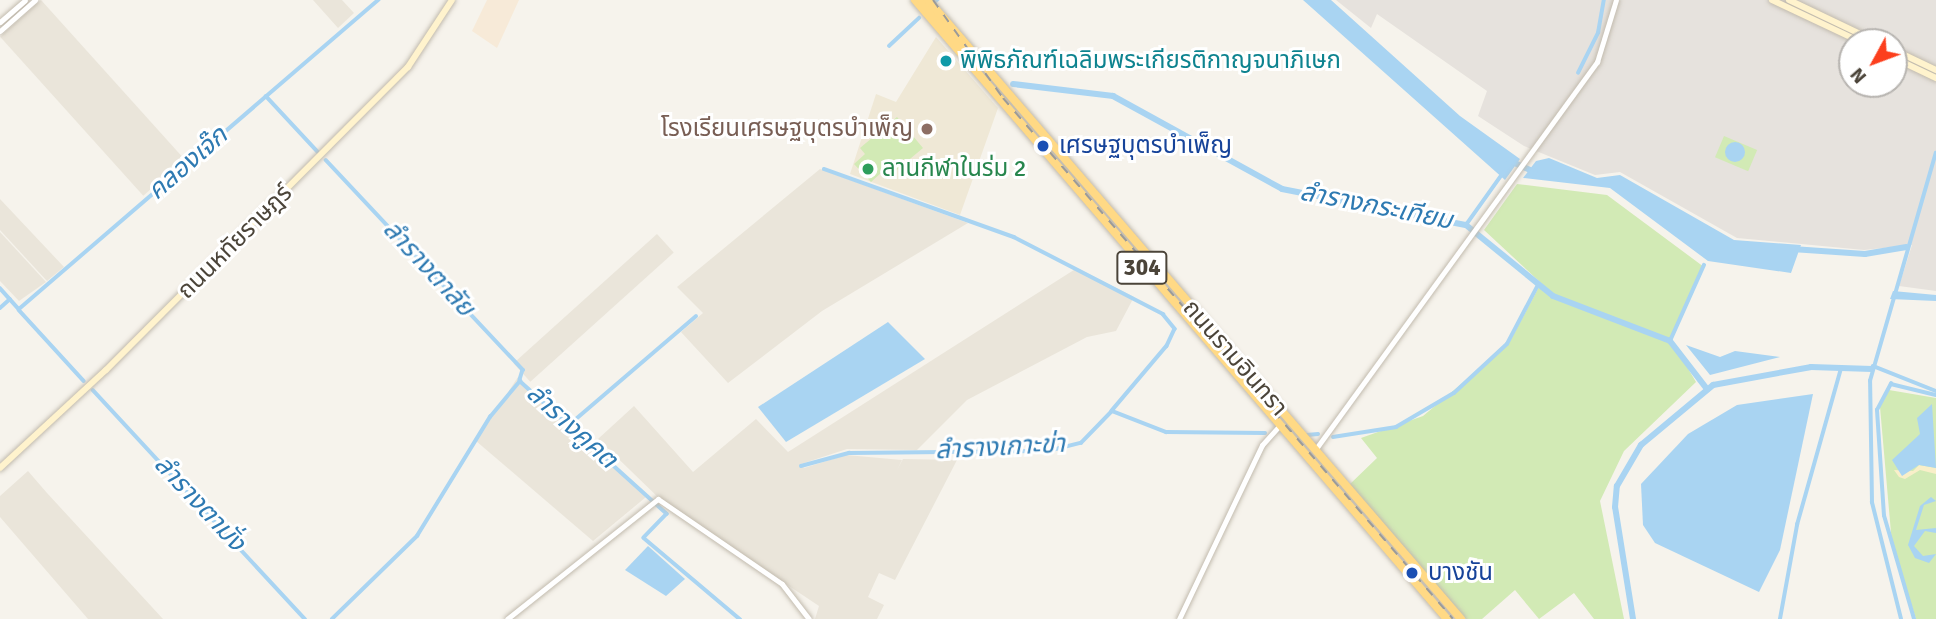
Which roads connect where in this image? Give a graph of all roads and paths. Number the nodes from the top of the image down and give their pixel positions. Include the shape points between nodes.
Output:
1 (24, 0) edge
2 (36, 0) edge
3 (452, 0) edge
4 (913, 0) edge
5 (921, 0) edge
6 (928, 0) edge
7 (1616, 0) edge
8 (1772, 0) edge
9 (1789, 0) edge
10 (929, 15) junction
11 (0, 22) edge
12 (1840, 28) edge
13 (1840, 28) edge
14 (0, 31) edge
15 (1908, 57) edge
16 (1908, 65) edge
17 (984, 67) junction
18 (1936, 70) edge
19 (1936, 78) edge
20 (1279, 426) junction
21 (1315, 450) junction
22 (0, 468) edge
23 (1379, 524) junction
24 (1371, 531) junction
25 (507, 619) edge
26 (809, 619) edge
27 (1180, 619) edge
28 (1447, 619) edge
29 (1461, 619) edge

1 - 11 street
2 - 14 street
3 - 22 main road, ถนนหทัยราษฎร์ via 408,66 106,370
4 - 10 highway, ถนนรามอินทรา / 304
5 - 10 highway
6 - 17 highway, ถนนรามอินทรา / 304
7 - 21 street via 1597,62
8 - 12 main road
9 - 13 main road
10 - 17 highway
10 - 20 highway, ถนนรามอินทรา / 304
15 - 18 main road
16 - 19 main road
17 - 21 highway, ถนนรามอินทรา / 304
20 - 24 highway, ถนนรามอินทรา / 304
20 - 27 street via 1262,445
21 - 23 highway, ถนนรามอินทรา / 304
23 - 24 highway
23 - 29 highway, ถนนรามอินทรา / 304
24 - 28 highway, ถนนรามอินทรา / 304
25 - 26 street via 655,502 782,583

